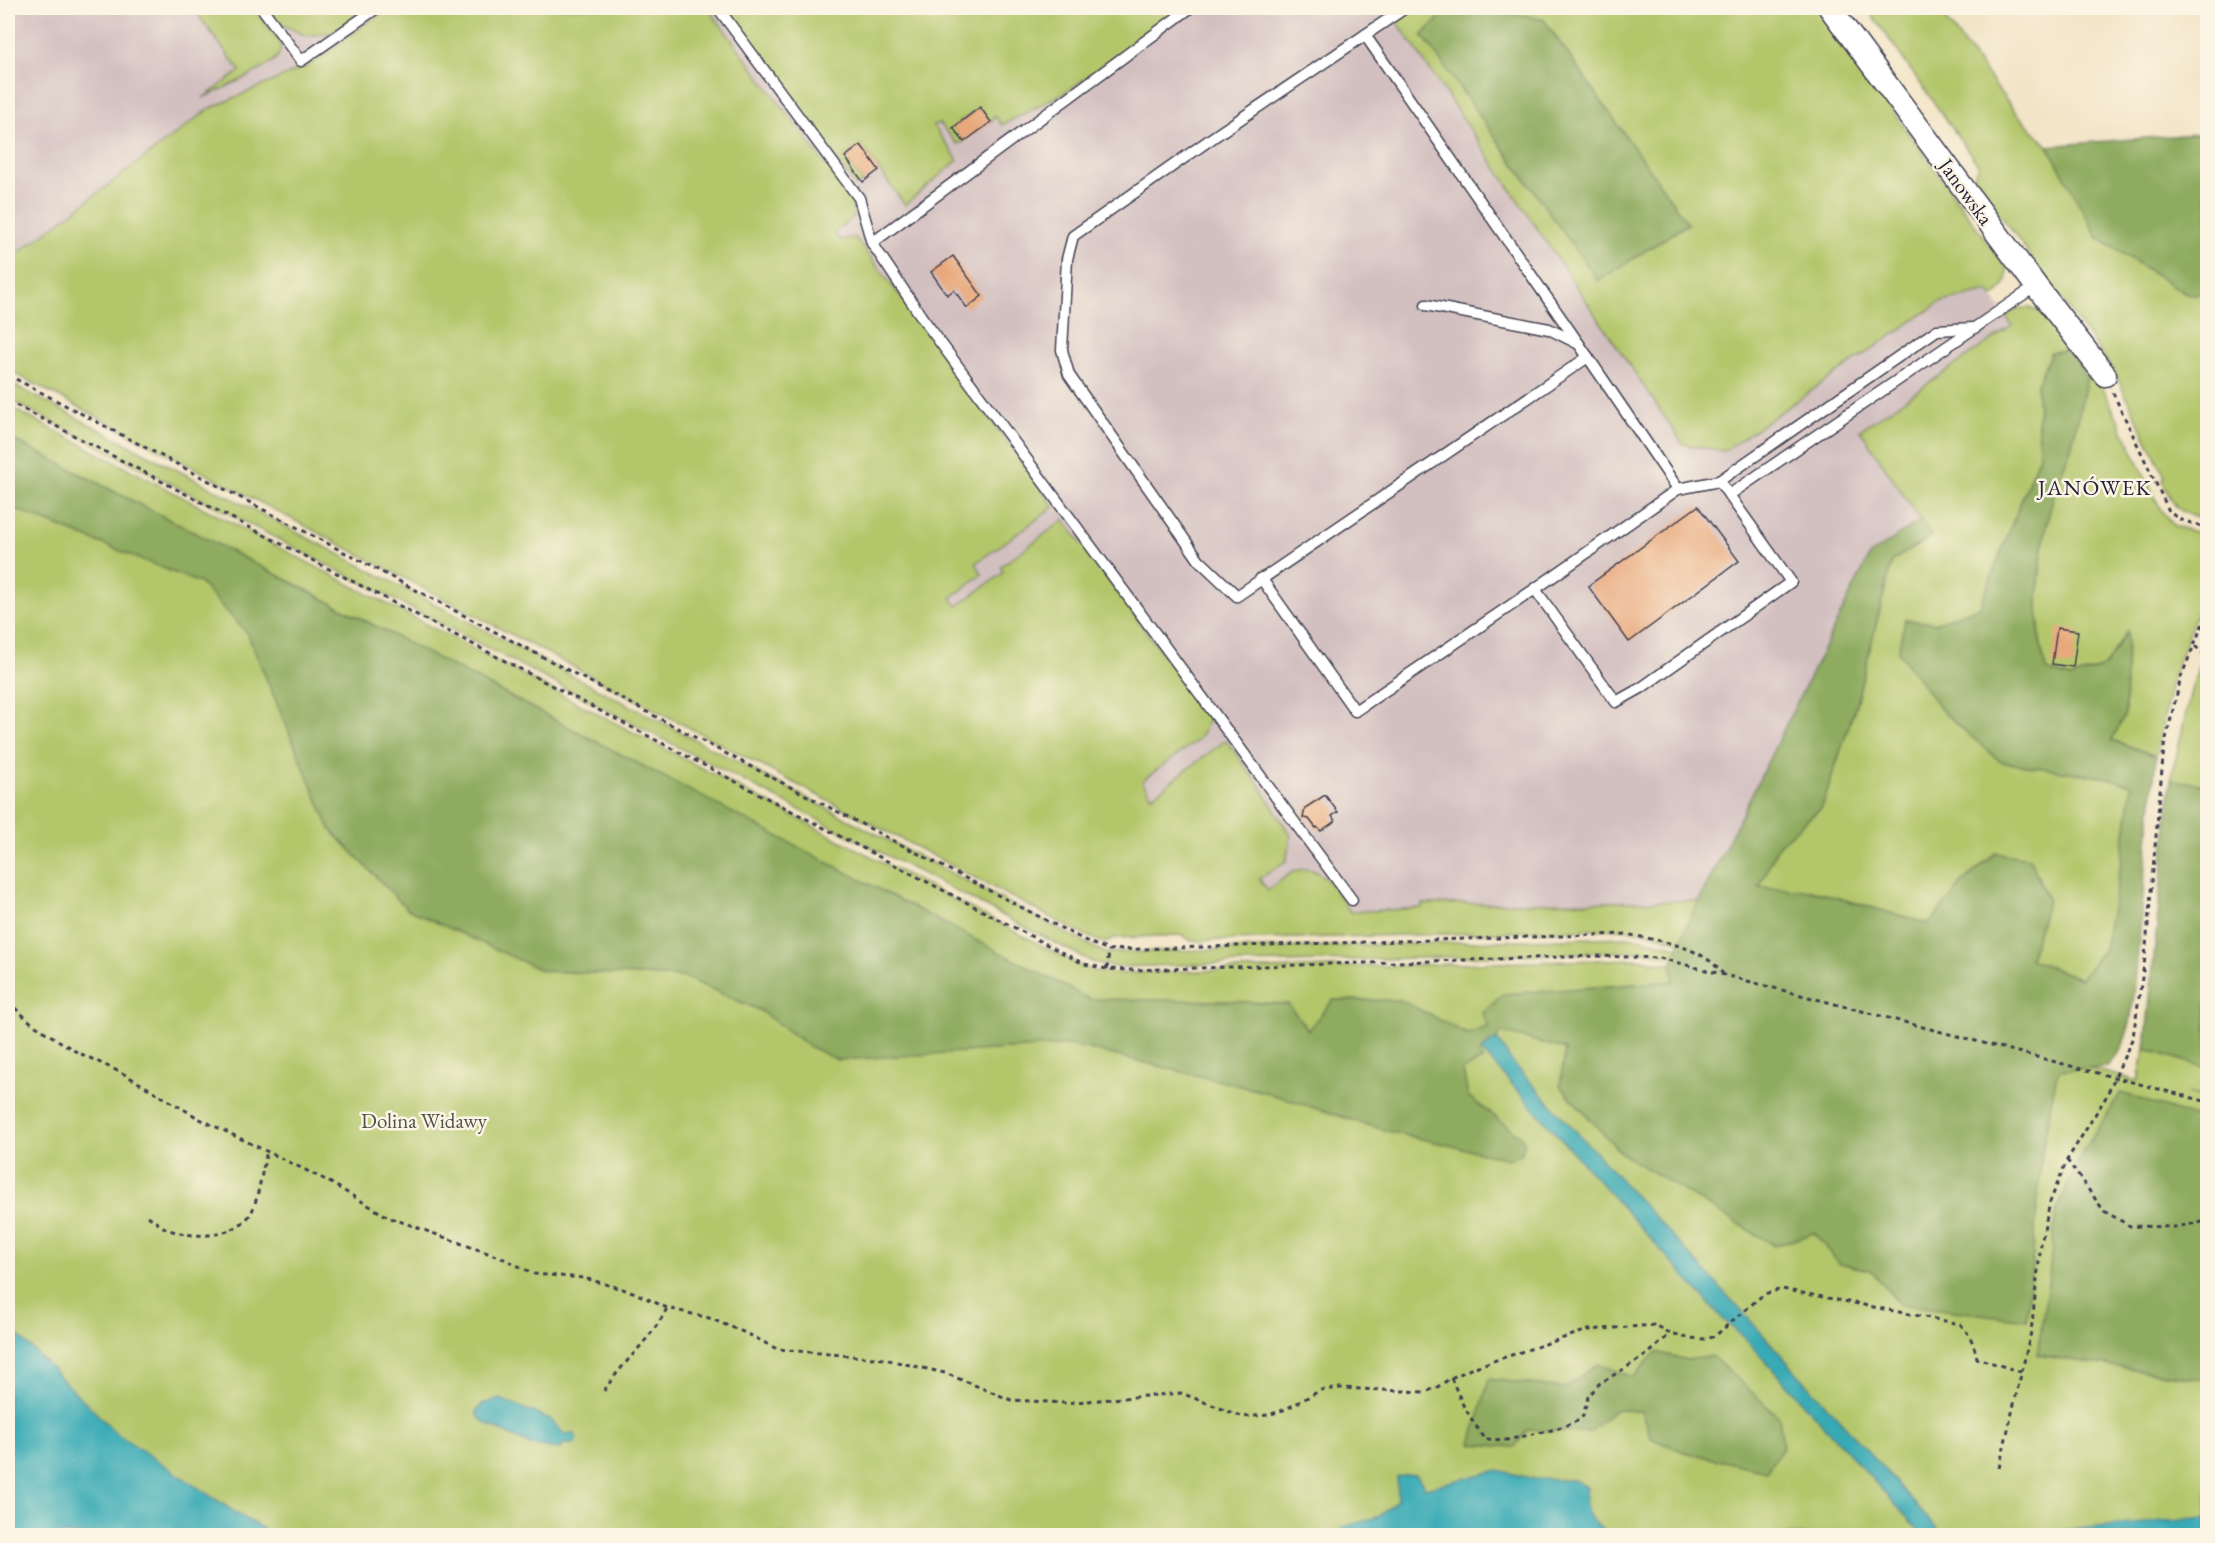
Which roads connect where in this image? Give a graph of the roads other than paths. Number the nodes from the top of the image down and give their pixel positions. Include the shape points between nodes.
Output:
1 (262, 8) edge
2 (377, 8) edge
3 (718, 8) edge
4 (1190, 8) edge
5 (1405, 8) edge
6 (1830, 8) edge
7 (1365, 35) junction
8 (872, 243) junction
9 (2036, 286) junction
10 (1426, 305) dead end
11 (1974, 328) junction
12 (1580, 344) junction
13 (1588, 357) junction
14 (2105, 375) road end
15 (1719, 481) junction
16 (1678, 489) junction
17 (1729, 495) junction
18 (1261, 578) junction
19 (1535, 589) junction
20 (1352, 900) dead end

1 - 2 lane via 301,61
3 - 8 lane via 860,198
4 - 8 lane
5 - 7 lane
6 - 9 street, Janowska
7 - 12 lane
7 - 18 lane via 1073,236 1067,259 1062,350 1069,375 1199,560 1237,596
8 - 20 lane via 923,318
9 - 11 lane
9 - 14 street, Janowska
10 - 12 lane via 1549,329
11 - 15 lane via 1937,330
11 - 17 lane
12 - 13 lane
13 - 16 lane
13 - 18 lane
15 - 16 lane
15 - 17 lane
16 - 19 lane
17 - 19 lane via 1791,582 1616,702
18 - 19 lane via 1355,711

